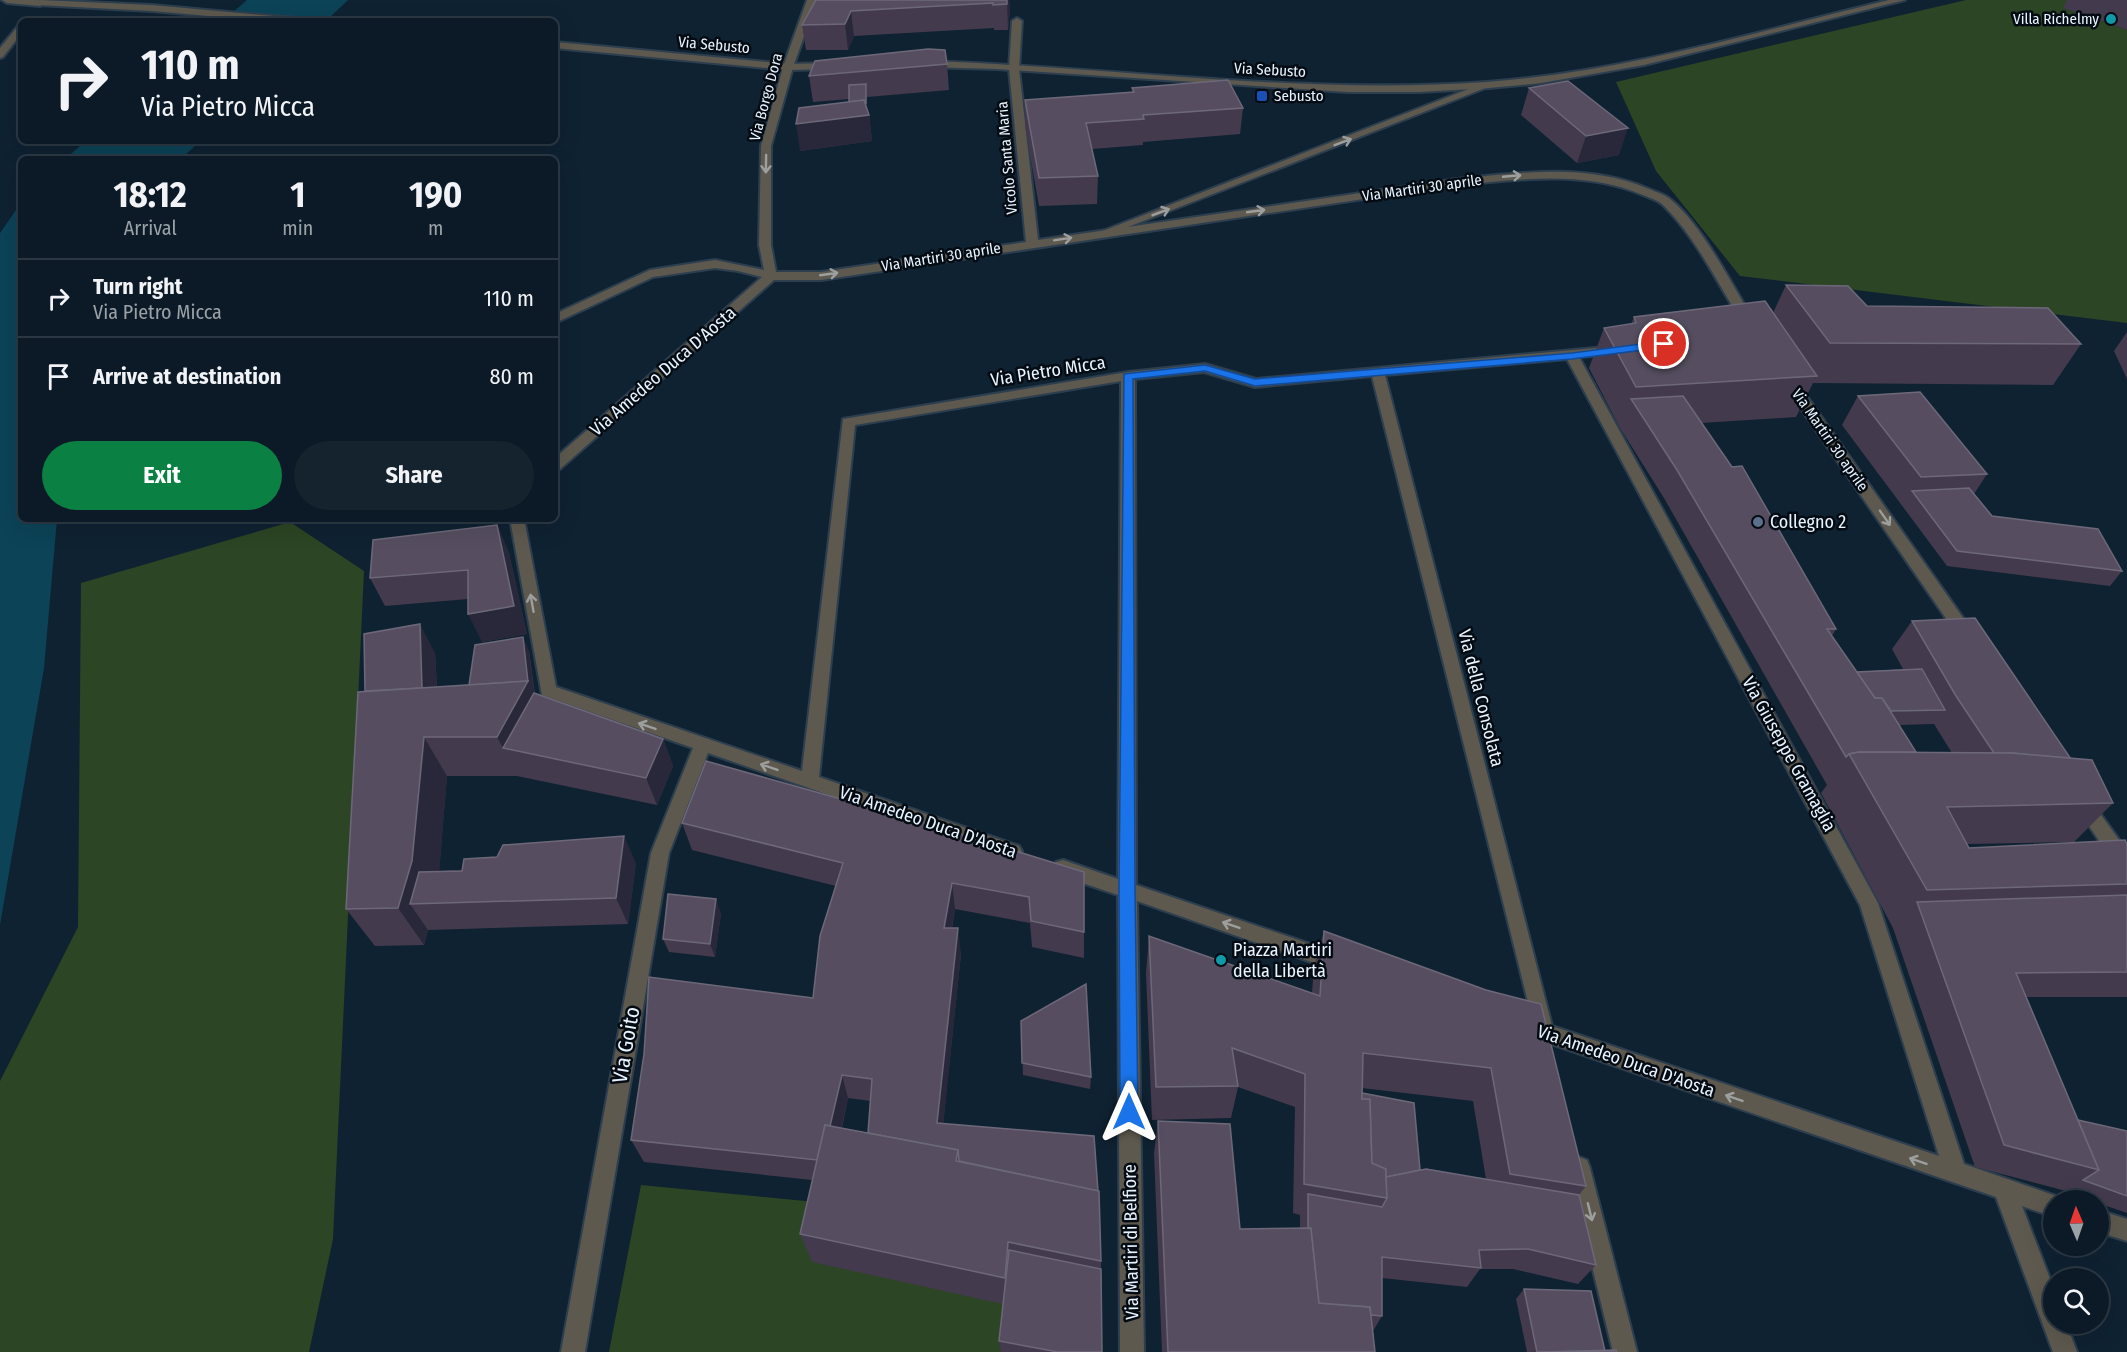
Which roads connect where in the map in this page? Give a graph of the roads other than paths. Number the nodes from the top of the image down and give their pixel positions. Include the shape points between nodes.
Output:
1 (7, 0) edge
2 (812, 0) edge
3 (1900, 0) edge
4 (42, 1) edge
5 (33, 12) dead end
6 (263, 18) edge
7 (1017, 21) dead end
8 (18, 32) edge
9 (558, 45) edge
10 (0, 55) edge
11 (920, 64) edge
12 (844, 66) edge
13 (788, 67) junction
14 (1014, 69) junction
15 (1488, 86) junction
16 (1106, 232) junction
17 (1032, 243) junction
18 (771, 276) junction
19 (558, 318) edge
20 (1749, 333) edge
21 (1629, 349) edge
22 (1572, 356) junction
23 (1782, 372) edge
24 (1378, 373) junction
25 (1128, 376) junction
26 (558, 463) edge
27 (518, 522) edge
28 (1973, 645) edge
29 (703, 745) junction
30 (810, 781) junction
31 (2074, 790) edge
32 (2127, 866) edge
33 (1127, 890) junction
34 (1357, 969) edge
35 (1512, 1022) edge
36 (1545, 1033) junction
37 (1551, 1056) edge
38 (1574, 1147) edge
39 (1956, 1174) junction
40 (2004, 1189) junction
41 (2043, 1202) edge
42 (2109, 1224) edge
43 (2127, 1230) edge
44 (2043, 1293) edge
45 (2058, 1334) edge
46 (573, 1352) edge
47 (1132, 1352) edge
48 (1625, 1352) edge
49 (2065, 1352) edge

1 - 4 street
2 - 13 street, Via Borgo Dora
3 - 15 street, Via Sebusto via 1582,74
4 - 5 street
4 - 6 street
7 - 14 street
8 - 10 street
9 - 13 street, Via Sebusto
11 - 14 street, Via Sebusto
12 - 13 street, Via Sebusto
13 -> 18 street, Via Borgo Dora via 766,146 765,245
14 - 15 street, Via Sebusto via 1378,90
14 - 17 street, Vicolo Santa Maria
16 -> 15 street, Via Sebusto
17 -> 16 street, Via Martiri 30 aprile
16 -> 20 street, Via Martiri 30 aprile via 1461,182 1570,174 1632,186 1665,200 1689,226
18 -> 17 street, Via Martiri 30 aprile via 821,276
18 - 19 street, Via Martiri 30 aprile via 715,264 650,274
18 - 26 street, Via Amedeo Duca D'Aosta
21 - 22 street, Via Pietro Micca
22 - 24 street, Via Pietro Micca
22 - 39 street, Via Giuseppe Gramaglia via 1869,903
23 -> 28 street, Via Martiri 30 aprile
24 - 25 street, Via Pietro Micca via 1255,383 1205,368
24 - 36 street, Via della Consolata
25 - 30 street, Via Pietro Micca via 848,422
25 - 33 street, Via Martiri di Belfiore
29 -> 27 street, Via Amedeo Duca D'Aosta via 548,691
30 -> 29 street, Via Amedeo Duca D'Aosta
29 - 46 street, Via Goito via 660,853
30 - 33 street, Via Amedeo Duca D'Aosta
31 - 32 street
34 -> 33 street, Via Amedeo Duca D'Aosta
33 - 47 street, Via Martiri di Belfiore
35 - 36 street, Via Amedeo Duca D'Aosta
36 - 37 street, Via della Consolata
39 -> 36 street, Via Amedeo Duca D'Aosta
38 -> 48 street
39 - 40 street, Via Amedeo Duca D'Aosta
40 - 41 street, Via Amedeo Duca D'Aosta
40 - 44 street
42 - 43 street
45 - 49 street

